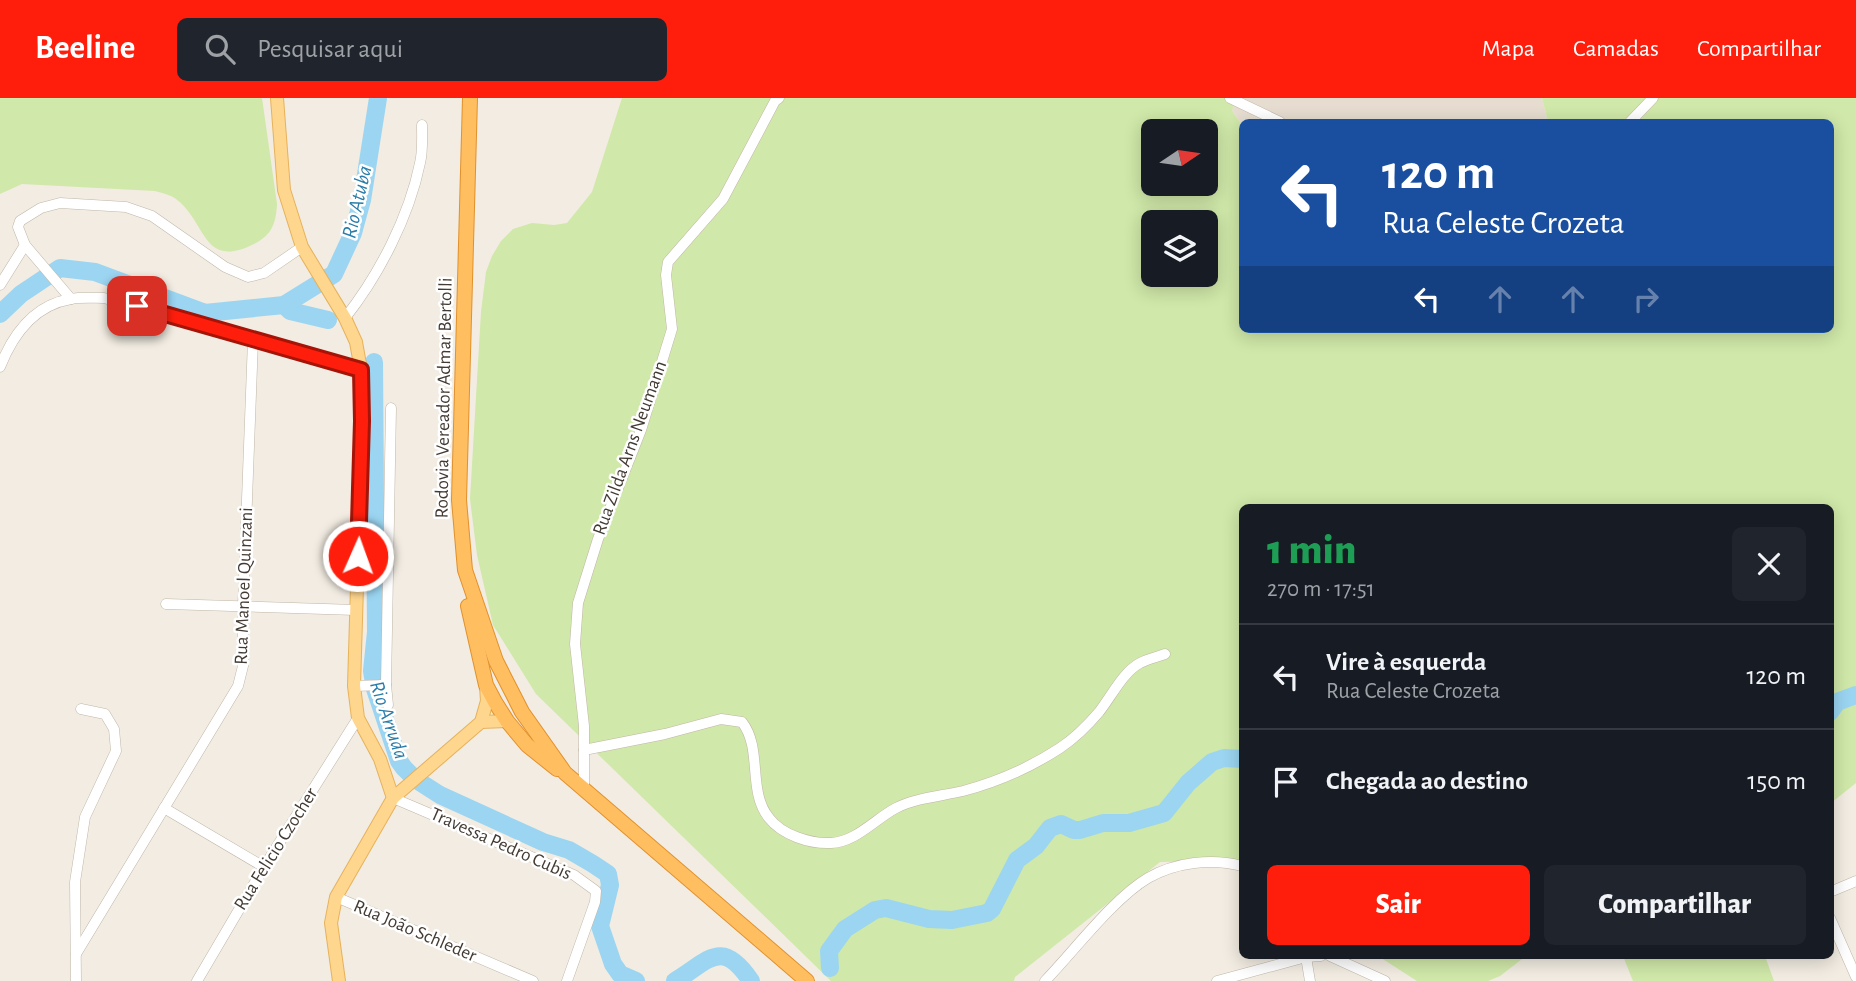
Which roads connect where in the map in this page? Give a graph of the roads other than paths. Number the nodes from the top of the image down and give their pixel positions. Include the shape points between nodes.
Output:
1 (277, 98) edge
2 (470, 98) edge
3 (779, 98) edge
4 (1230, 98) edge
5 (1653, 98) edge
6 (1274, 119) edge
7 (1633, 119) edge
8 (422, 125) dead end
9 (25, 245) junction
10 (305, 252) junction
11 (0, 285) edge
12 (71, 299) junction
13 (345, 318) junction
14 (253, 340) junction
15 (0, 367) edge
16 (361, 370) junction
17 (391, 408) dead end
18 (465, 570) junction
19 (166, 604) dead end
20 (243, 606) junction
21 (356, 610) junction
22 (1166, 654) dead end
23 (386, 685) junction
24 (486, 685) junction
25 (354, 687) junction
26 (388, 705) dead end
27 (80, 709) dead end
28 (358, 718) junction
29 (507, 721) junction
30 (481, 722) junction
31 (583, 750) junction
32 (565, 773) junction
33 (584, 790) junction
34 (393, 798) junction
35 (164, 808) junction
36 (1239, 866) edge
37 (264, 867) junction
38 (1856, 881) edge
39 (1834, 890) edge
40 (336, 897) junction
41 (1834, 927) edge
42 (76, 954) junction
43 (1295, 959) edge
44 (1306, 959) edge
45 (1337, 959) edge
46 (1856, 977) edge
47 (76, 981) edge
48 (197, 981) edge
49 (339, 981) edge
50 (533, 981) edge
51 (568, 981) edge
52 (807, 981) edge
53 (1045, 981) edge
54 (1217, 981) edge
55 (1310, 981) edge
56 (1385, 981) edge

1 - 10 main road via 284,190
2 - 18 highway, Rodovia Vereador Admar Bertolli via 459,500
3 - 31 street, Rua Zilda Arns Neumann via 723,199 668,262 672,329 578,603 575,643
4 - 6 street
5 - 7 street
8 - 13 street via 421,161 395,236 365,293
9 - 10 street via 20,221 60,203 126,207 152,216 225,267 248,277
9 - 11 street
9 - 12 street
10 - 13 main road
12 - 14 street via 104,298
12 - 15 street via 43,308 23,325
13 - 16 main road
14 - 16 street
14 - 20 street, Rua Manoel Quinzani
16 - 21 main road
17 - 23 street
18 - 24 highway via 469,612
18 - 32 highway, Rodovia Vereador Admar Bertolli via 496,661 522,712
19 - 20 street
20 - 21 street
20 - 35 street, Rua Manoel Quinzani via 243,666 238,687
21 - 25 main road
22 - 31 street via 1139,663 1098,713 1061,747 998,780 899,806 858,834 833,843 797,837 768,818 750,732 742,722 721,719
23 - 25 street
23 - 26 street
24 - 29 highway
24 - 30 main road
25 - 28 main road
27 - 42 street via 105,714 114,729 116,751 85,817 75,882
28 - 34 main road via 380,759
28 - 37 street, Rua Felicio Czocher
29 - 30 main road
29 - 32 highway via 527,745
30 - 34 main road
31 - 33 street, Rua Zilda Arns Neumann
32 - 33 highway, Rodovia Vereador Admar Bertolli
33 - 52 highway, Rodovia Vereador Admar Bertolli
34 - 40 main road
34 - 51 street, Travessa Pedro Cubis via 574,876 596,891
35 - 37 street
35 - 42 street, Rua Manoel Quinzani
36 - 53 street via 1211,861 1184,864 1148,878 1115,905
37 - 48 street, Rua Felicio Czocher
38 - 39 street
40 - 49 main road via 331,923
40 - 50 street, Rua João Schleder
41 - 46 street
42 - 47 street
43 - 54 street
44 - 55 street
45 - 56 street

